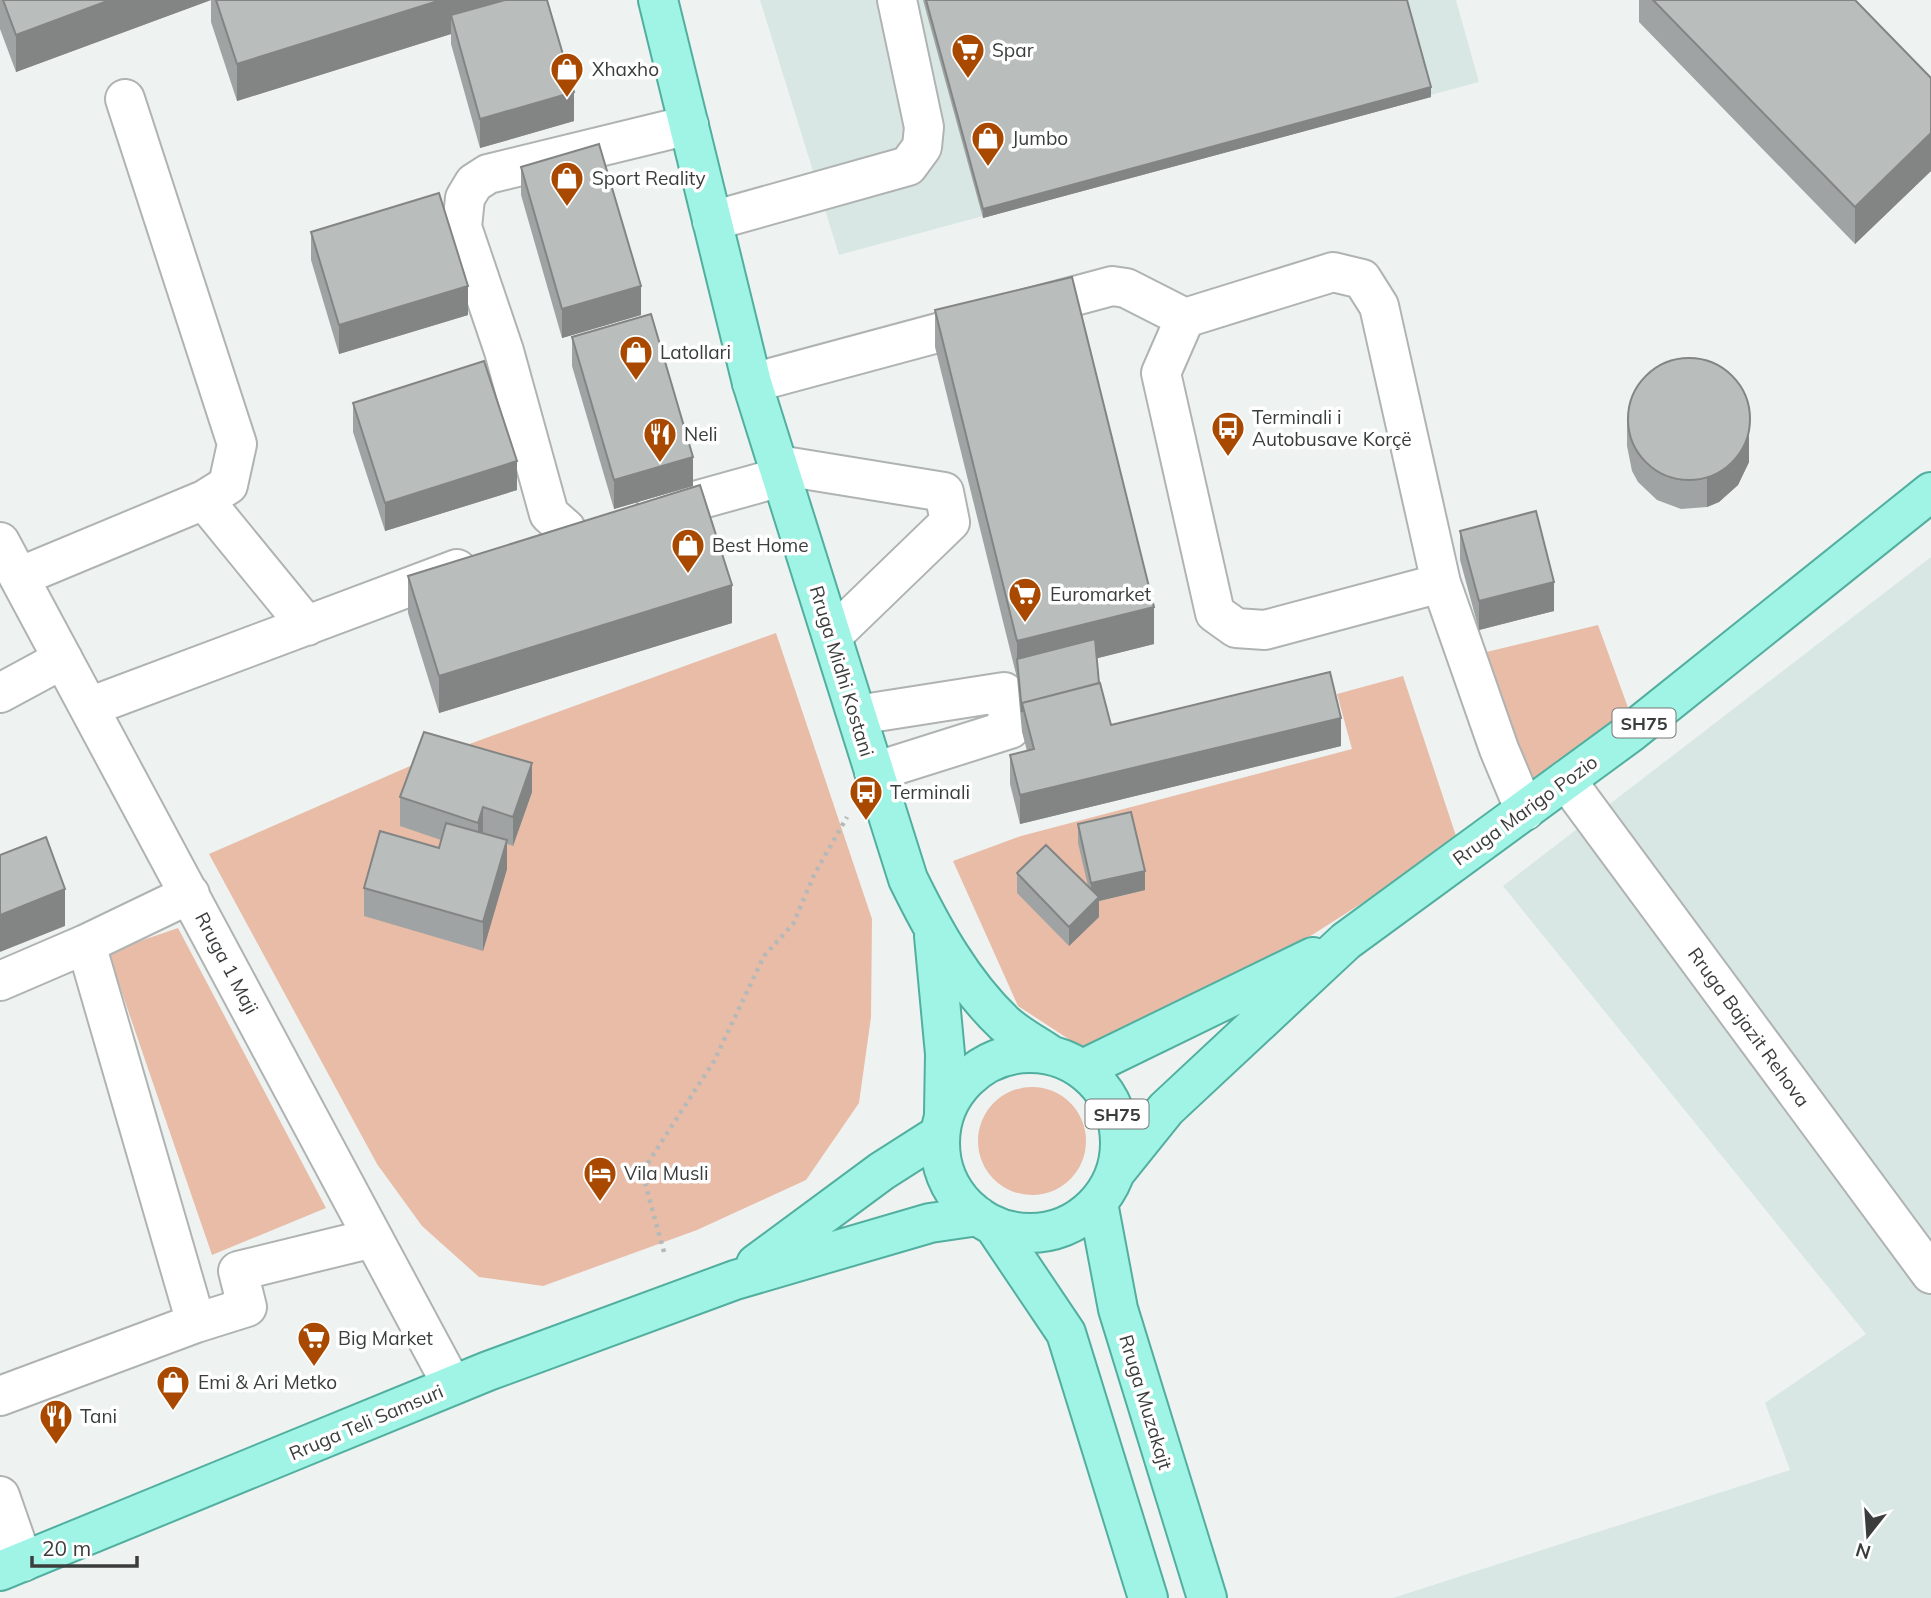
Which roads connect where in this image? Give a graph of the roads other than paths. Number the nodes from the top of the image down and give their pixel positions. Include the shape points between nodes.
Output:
1 (659, 0) edge
2 (897, 0) edge
3 (125, 99) dead end
4 (689, 125) junction
5 (712, 221) junction
6 (1185, 318) junction
7 (752, 383) junction
8 (779, 471) junction
9 (1931, 492) edge
10 (204, 500) junction
11 (594, 525) junction
12 (0, 542) edge
13 (527, 543) edge
14 (488, 558) edge
15 (19, 577) junction
16 (1441, 583) junction
17 (307, 626) junction
18 (831, 636) junction
19 (63, 659) junction
20 (0, 694) edge
21 (89, 707) junction
22 (857, 715) junction
23 (874, 772) junction
24 (1566, 780) junction
25 (1525, 811) junction
26 (190, 894) junction
27 (933, 931) junction
28 (1346, 940) junction
29 (86, 944) junction
30 (0, 981) edge
31 (1049, 1054) junction
32 (1083, 1069) junction
33 (942, 1125) junction
34 (1117, 1170) junction
35 (1098, 1203) junction
36 (986, 1221) junction
37 (373, 1238) junction
38 (1931, 1274) edge
39 (735, 1280) junction
40 (197, 1323) junction
41 (452, 1385) junction
42 (0, 1396) edge
43 (0, 1496) edge
44 (12, 1567) edge
45 (1148, 1598) edge
46 (1207, 1598) edge

1 - 4 main road, Rruga Midhi Kostani
2 - 5 street via 924,127 922,147 908,166
3 - 10 street via 237,444 228,485
4 - 5 main road, Rruga Midhi Kostani
4 - 11 street via 488,174 474,183 466,198 462,227 504,351 549,514
5 - 7 main road, Rruga Midhi Kostani
6 - 7 street via 1126,288 1112,286
6 - 16 street via 1334,272 1362,279 1379,306
6 - 16 street via 1161,373 1215,612 1236,628 1265,630
7 - 8 main road, Rruga Midhi Kostani
8 - 11 street
8 - 18 main road, Rruga Midhi Kostani
8 - 18 street via 944,492 950,522
9 - 24 main road, Rruga Marigo Pozio / SH75
10 - 15 street
10 - 17 street
11 - 13 street
12 - 15 street, Rruga 1 Maji
14 - 17 street
15 - 19 street, Rruga 1 Maji
16 - 25 street
17 - 21 street
18 - 22 main road, Rruga Midhi Kostani
19 - 20 street
19 - 21 street, Rruga 1 Maji
21 - 26 street, Rruga 1 Maji
22 - 23 main road, Rruga Midhi Kostani
22 - 23 street via 1004,692 1010,729
23 - 27 main road, Rruga Midhi Kostani via 908,879
24 - 25 main road, Rruga Marigo Pozio / SH75
24 - 38 street, Rruga Bajazit Rehova
25 - 28 main road, Rruga Marigo Pozio / SH75
26 - 29 street
26 - 37 street, Rruga 1 Maji
27 - 31 main road, Rruga Midhi Kostani via 1005,1023
27 - 33 main road, Rruga Midhi Kostani via 945,1054
28 - 32 main road, Rruga Marigo Pozio / SH75
28 - 34 main road, Rruga Marigo Pozio / SH75 via 1166,1109
29 - 30 street
29 - 40 street
31 - 32 main road, SH75
31 - 33 main road, SH75 via 1011,1054 976,1070 951,1098
32 - 34 main road, SH75 via 1097,1082 1116,1114 1121,1142
33 - 36 main road via 944,1171 952,1188
33 - 39 main road, Rruga Teli Samsuri
34 - 35 main road, SH75
35 - 36 main road, SH75 via 1085,1216 1050,1231 1031,1233
35 - 46 main road, Rruga Muzakajt via 1118,1309
36 - 39 main road, Rruga Teli Samsuri via 930,1223
36 - 45 main road via 1066,1333
37 - 40 street via 238,1271 247,1307
37 - 41 street, Rruga 1 Maji
39 - 41 main road, Rruga Teli Samsuri
40 - 42 street
41 - 44 main road, Rruga Teli Samsuri
43 - 44 street

